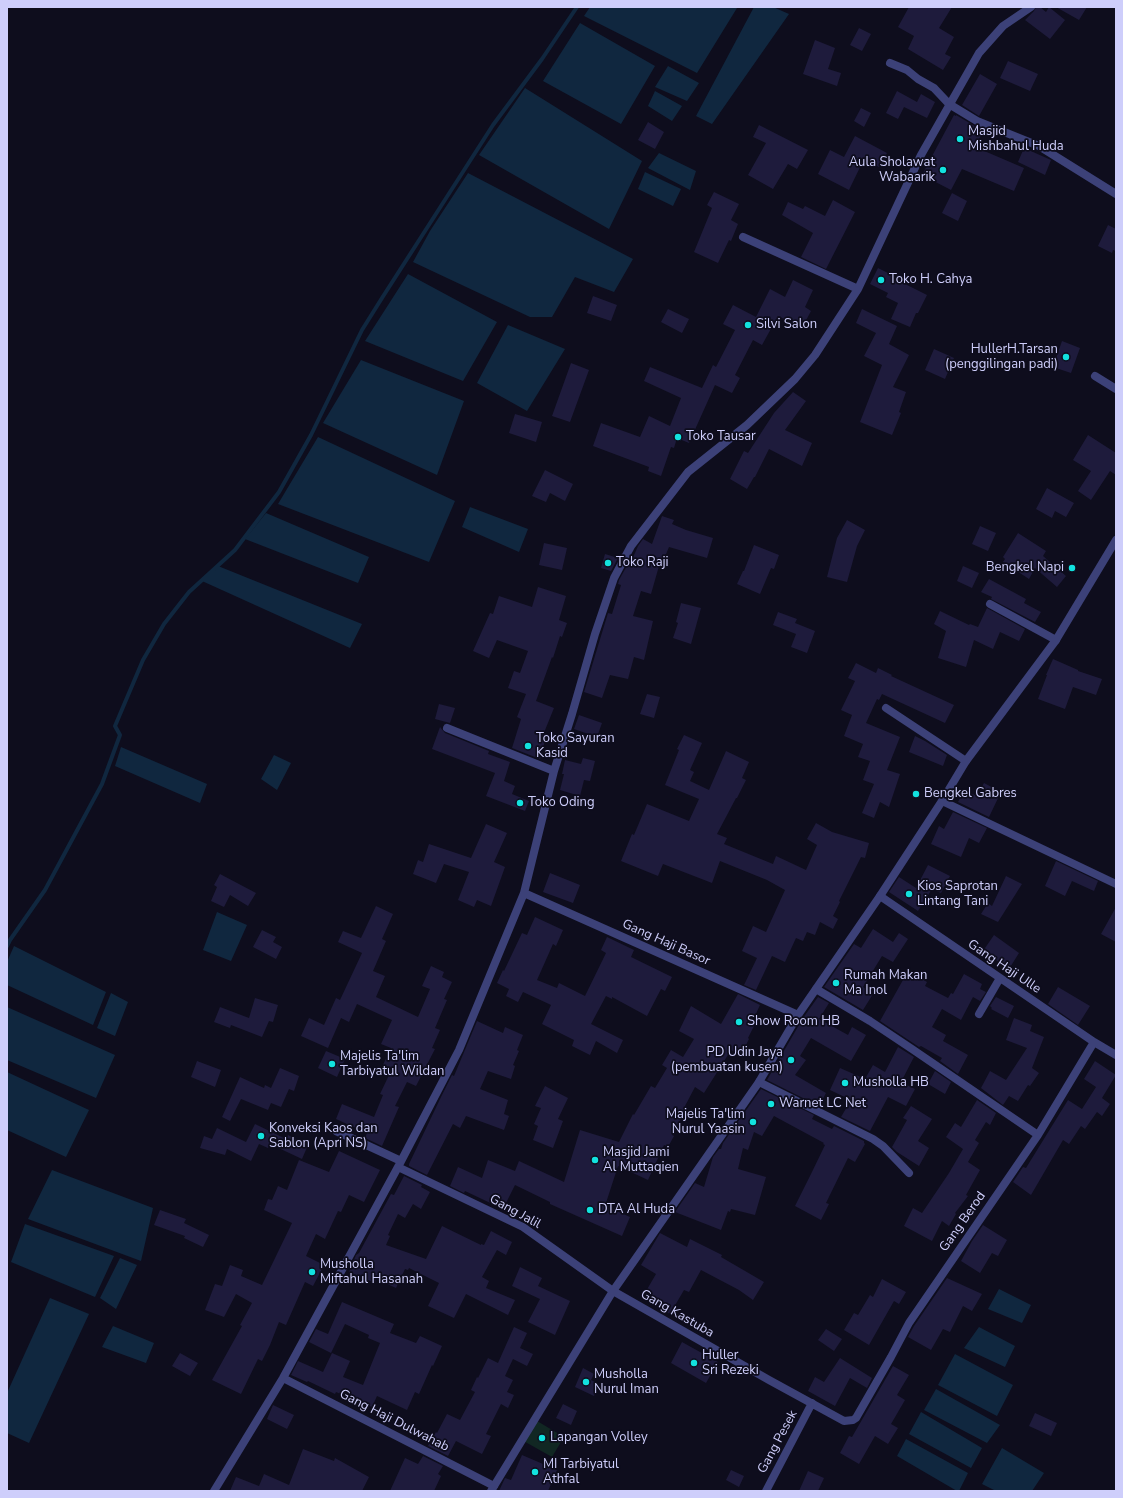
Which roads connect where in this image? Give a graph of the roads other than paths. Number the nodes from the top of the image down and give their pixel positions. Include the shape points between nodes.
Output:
1 (1031, 7) edge
2 (890, 63) dead end
3 (950, 104) junction
4 (1116, 194) edge
5 (743, 237) dead end
6 (858, 289) junction
7 (1095, 376) dead end
8 (1116, 388) edge
9 (1116, 540) edge
10 (990, 604) dead end
11 (1056, 640) junction
12 (886, 708) dead end
13 (447, 728) dead end
14 (966, 761) junction
15 (554, 771) junction
16 (942, 801) junction
17 (1116, 884) edge
18 (524, 893) junction
19 (880, 896) junction
20 (1000, 978) junction
21 (816, 989) junction
22 (979, 1014) dead end
23 (798, 1015) junction
24 (1094, 1042) junction
25 (1116, 1055) edge
26 (759, 1082) junction
27 (336, 1131) dead end
28 (1038, 1135) junction
29 (399, 1164) junction
30 (909, 1173) dead end
31 (613, 1291) junction
32 (283, 1378) junction
33 (812, 1403) junction
34 (856, 1418) joint
35 (492, 1488) edge
36 (214, 1491) edge
37 (766, 1491) edge

1 - 3 street via 1003,26 979,53
2 - 3 street via 907,70 934,88
3 - 4 street via 977,121 1039,146
3 - 6 street via 921,155
5 - 6 street
6 - 15 street via 815,355 795,379 747,425 688,472 631,546 614,578
7 - 8 street
9 - 11 street
10 - 11 street
11 - 14 street
12 - 14 street
13 - 15 street
14 - 16 street
15 - 18 street
16 - 17 street
16 - 19 street
18 - 23 street, Gang Haji Basor
18 - 29 street via 459,1050
19 - 20 street, Gang Haji Ulle
19 - 21 street
20 - 22 street
20 - 24 street, Gang Haji Ulle
21 - 23 street
21 - 28 street via 906,1045
23 - 26 street
24 - 25 street, Gang Haji Ulle
24 - 28 street, Gang Berod
26 - 30 street via 873,1139
26 - 31 street
27 - 29 street, Gang Jalil
28 - 34 street, Gang Berod via 913,1317
29 - 31 street, Gang Jalil via 523,1227
29 - 32 street
31 - 33 street, Gang Kastuba
31 - 35 street
32 - 35 street, Gang Haji Dulwahab
32 - 36 street
33 - 34 street, Gang Kastuba via 844,1420
33 - 37 street, Gang Pesek

